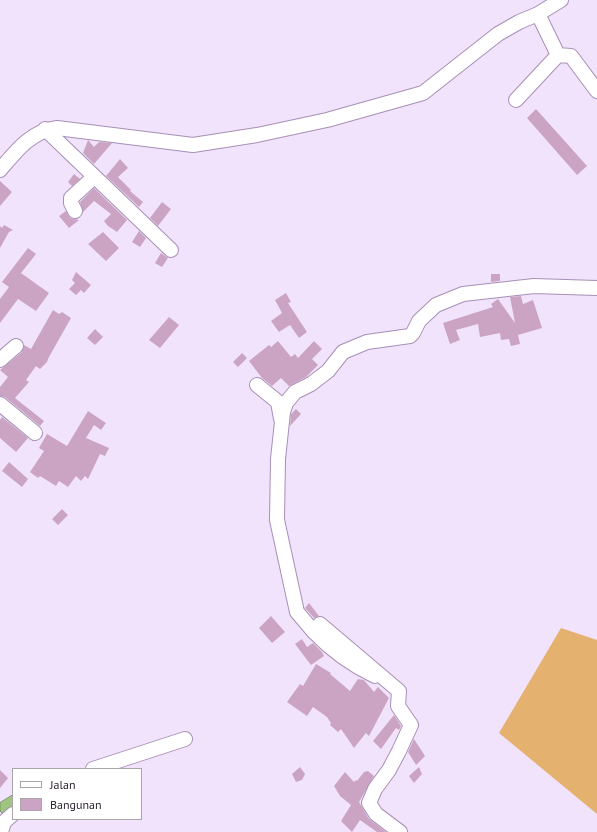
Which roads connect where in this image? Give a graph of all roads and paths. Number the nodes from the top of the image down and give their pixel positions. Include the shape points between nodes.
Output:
1 (561, 0) edge
2 (538, 14) junction
3 (558, 55) junction
4 (597, 91) edge
5 (516, 100) dead end
6 (45, 129) junction
7 (0, 170) edge
8 (94, 176) junction
9 (75, 211) dead end
10 (171, 250) dead end
11 (597, 288) edge
12 (16, 346) dead end
13 (0, 360) edge
14 (257, 385) dead end
15 (0, 404) edge
16 (282, 420) junction
17 (35, 433) dead end
18 (185, 739) dead end
19 (96, 768) edge
20 (12, 815) edge
21 (1, 832) edge
22 (400, 832) edge

1 - 2 street
2 - 3 street
2 - 6 street via 498,34 423,94 327,120 193,145 57,128
3 - 4 street via 571,56
3 - 5 street
6 - 7 street via 32,135
6 - 8 street
8 - 9 street via 71,198
8 - 10 street
11 - 16 street via 534,286 463,294 436,305 419,321 410,336 368,342 343,352 328,371 312,384 295,392 286,403
12 - 13 street
14 - 16 street via 278,402
15 - 17 street
16 - 22 street via 277,520 297,612 314,632 320,624 399,691 398,706 411,725 369,803 376,814
18 - 19 street
20 - 21 street via 4,822

